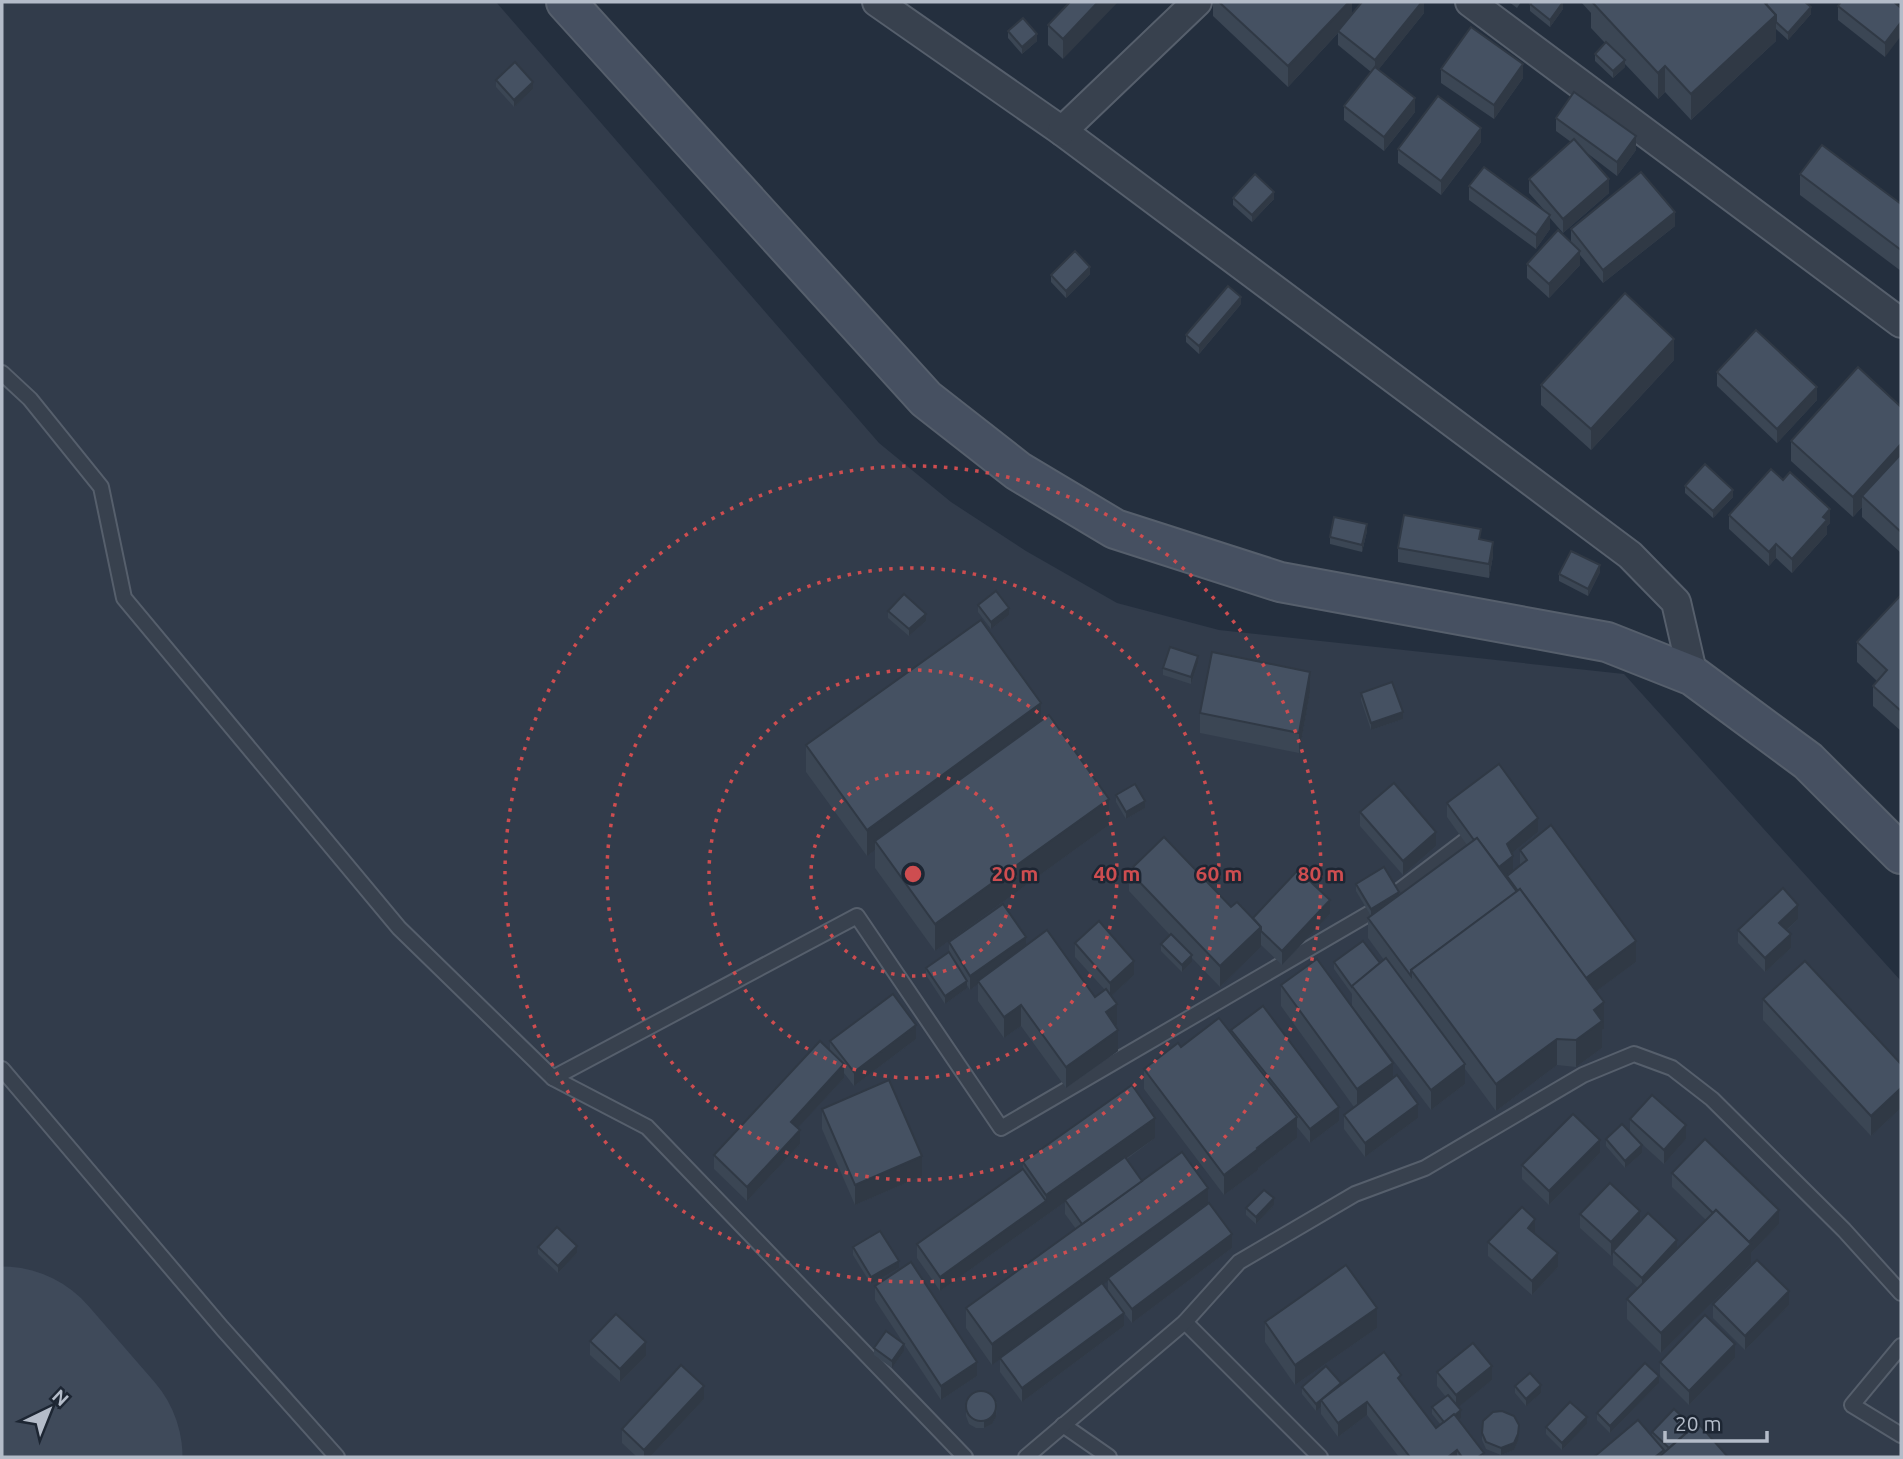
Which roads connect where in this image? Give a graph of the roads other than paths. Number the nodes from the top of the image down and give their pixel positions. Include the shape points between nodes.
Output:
1 (566, 2) edge
2 (877, 2) edge
3 (1197, 2) edge
4 (1470, 2) edge
5 (1062, 131) junction
6 (1901, 323) edge
7 (2, 373) edge
8 (1693, 676) junction
9 (1486, 824) edge
10 (1901, 854) edge
11 (2, 1069) edge
12 (553, 1078) junction
13 (1901, 1293) edge
14 (1185, 1322) junction
15 (1901, 1346) edge
16 (1063, 1425) junction
17 (1901, 1435) edge
18 (337, 1457) edge
19 (965, 1457) edge
20 (1026, 1457) edge
21 (1109, 1457) edge
22 (1320, 1457) edge

1 - 8 street via 926,400 1018,471 1115,529 1280,582 1607,642
2 - 5 street
3 - 5 street
4 - 6 street
5 - 8 street via 1630,555 1676,602
7 - 12 lane via 30,399 101,487 124,598 399,928
8 - 10 street via 1808,761
9 - 12 lane via 1370,913 1002,1128 857,916
11 - 18 lane
12 - 19 lane via 647,1127
13 - 14 lane via 1712,1099 1672,1068 1634,1054 1583,1075 1425,1168 1355,1194 1295,1227 1239,1262
14 - 16 lane
14 - 22 lane
15 - 17 lane via 1853,1405
16 - 20 lane
16 - 21 lane

